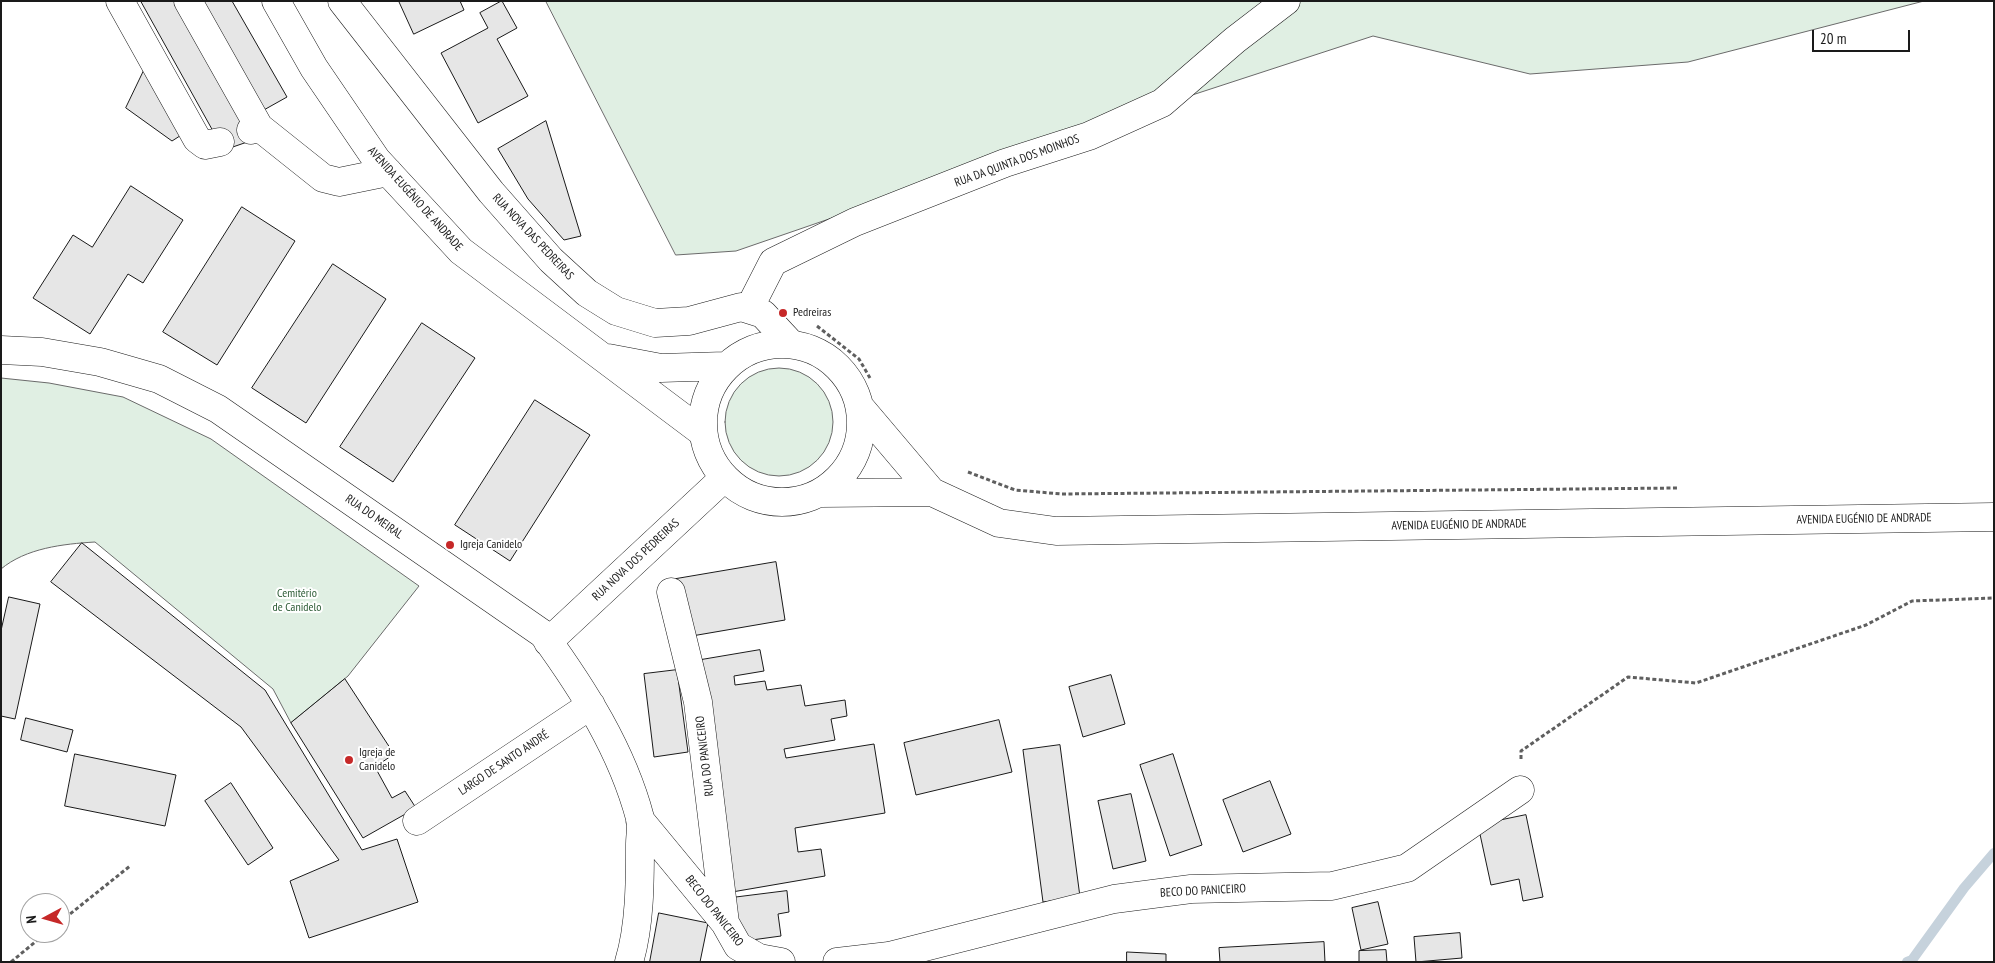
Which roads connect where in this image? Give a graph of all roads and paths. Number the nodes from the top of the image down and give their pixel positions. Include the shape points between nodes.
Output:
1 (120, 1) edge
2 (188, 1) edge
3 (276, 1) edge
4 (342, 1) edge
5 (1286, 1) edge
6 (220, 142) dead end
7 (388, 172) junction
8 (749, 309) junction
9 (814, 324) dead end
10 (790, 343) junction
11 (1, 350) edge
12 (600, 356) junction
13 (725, 366) junction
14 (871, 380) dead end
15 (860, 407) junction
16 (702, 432) junction
17 (964, 470) dead end
18 (724, 478) junction
19 (1688, 488) dead end
20 (932, 492) junction
21 (820, 494) junction
22 (1994, 517) edge
23 (671, 592) dead end
24 (1994, 598) edge
25 (548, 642) junction
26 (591, 705) junction
27 (1520, 790) joint
28 (640, 820) junction
29 (417, 821) dead end
30 (130, 866) dead end
31 (70, 914) edge
32 (725, 923) junction
33 (34, 943) edge
34 (11, 962) edge
35 (629, 962) edge
36 (781, 962) edge
37 (837, 962) edge

1 - 6 street via 197,139 205,145
2 - 7 street via 255,128 323,178 339,182
3 - 7 street, AVENIDA EUGÉNIO DE ANDRADE via 314,68
4 - 8 street, RUA NOVA DAS PEDREIRAS via 491,192 551,260 588,293 616,311 655,323 688,321 740,307
5 - 8 street, RUA DA QUINTA DOS MOINHOS via 1162,103 1089,136 1005,163 855,222 773,262
7 - 12 street, AVENIDA EUGÉNIO DE ANDRADE via 462,252
8 - 10 street via 762,314
9 - 14 path via 859,359
10 - 13 street, AVENIDA EUGÉNIO DE ANDRADE via 766,344 744,352
10 - 15 street, AVENIDA EUGÉNIO DE ANDRADE via 814,350 836,364 852,383
11 - 25 street, RUA DO MEIRAL via 42,352 100,362 159,379 218,409 542,634
12 - 13 street, AVENIDA EUGÉNIO DE ANDRADE via 661,368
12 - 16 street, AVENIDA EUGÉNIO DE ANDRADE
13 - 16 street, AVENIDA EUGÉNIO DE ANDRADE via 711,385 703,408
15 - 20 street, AVENIDA EUGÉNIO DE ANDRADE
15 - 21 street, AVENIDA EUGÉNIO DE ANDRADE via 861,433 854,457 840,478
16 - 18 street, AVENIDA EUGÉNIO DE ANDRADE via 708,454
17 - 19 path via 1014,490 1062,494
18 - 21 street, AVENIDA EUGÉNIO DE ANDRADE via 741,492 766,502 794,502
18 - 25 street, RUA NOVA DOS PEDREIRAS
20 - 21 street, AVENIDA EUGÉNIO DE ANDRADE
20 - 22 street, AVENIDA EUGÉNIO DE ANDRADE via 999,523 1056,531
23 - 32 street, RUA DO PANICEIRO via 698,702
24 - 27 path via 1912,601 1866,625 1696,683 1628,677 1521,751
25 - 26 street, RUA DO MEIRAL
26 - 28 street, RUA DO MEIRAL via 622,768
26 - 29 street, LARGO DE SANTO ANDRÉ
27 - 37 street, BECO DO PANICEIRO via 1406,868 1332,886 1190,889 1114,899 889,956
28 - 32 street, BECO DO PANICEIRO
28 - 35 street via 640,885
30 - 31 path
32 - 36 street, BECO DO PANICEIRO via 738,946 759,958
33 - 34 path

